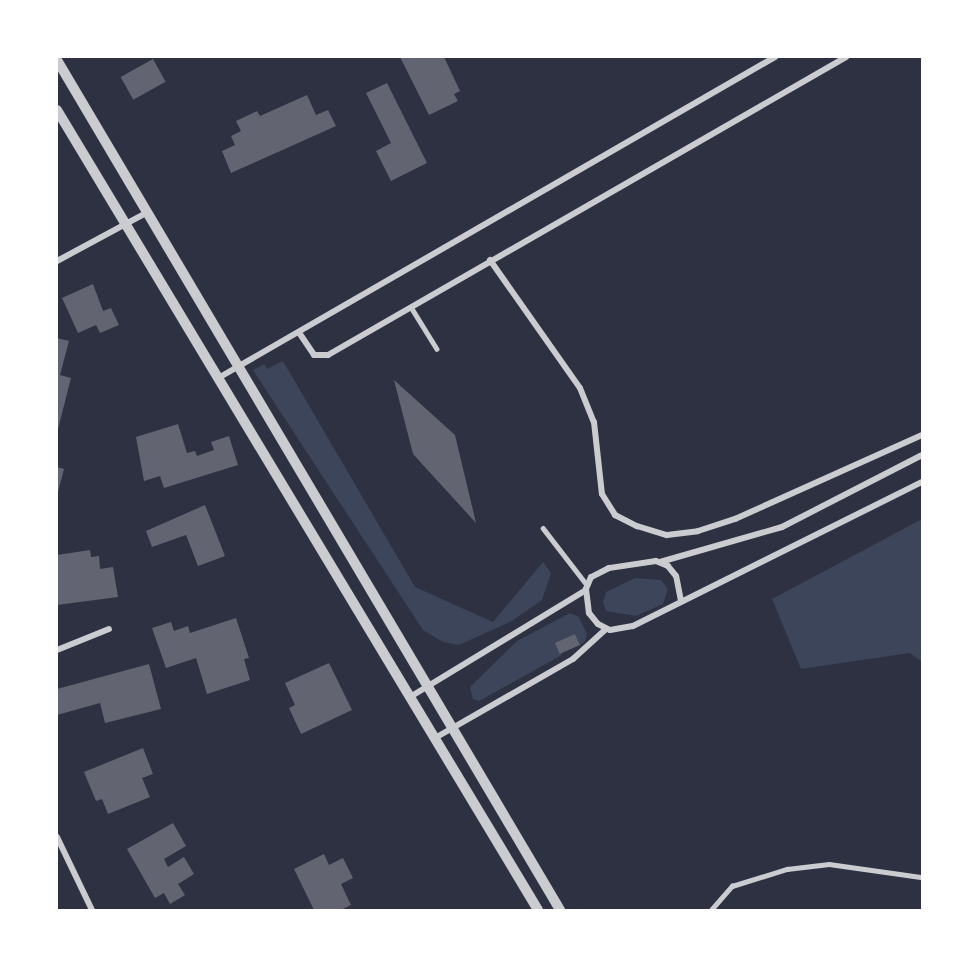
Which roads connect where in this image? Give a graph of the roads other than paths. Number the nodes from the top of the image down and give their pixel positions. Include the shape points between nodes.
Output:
1 (776, 57) edge
2 (846, 57) edge
3 (57, 60) edge
4 (57, 110) edge
5 (148, 212) junction
6 (126, 224) junction
7 (490, 260) junction
8 (57, 261) edge
9 (411, 307) junction
10 (300, 334) junction
11 (437, 349) dead end
12 (239, 366) junction
13 (220, 377) junction
14 (922, 435) edge
15 (922, 455) edge
16 (922, 482) edge
17 (543, 528) dead end
18 (660, 562) junction
19 (587, 588) junction
20 (681, 601) junction
21 (109, 629) dead end
22 (606, 629) junction
23 (57, 650) edge
24 (428, 686) junction
25 (410, 697) junction
26 (452, 728) junction
27 (435, 738) junction
28 (57, 837) edge
29 (922, 877) edge
30 (92, 910) edge
31 (537, 910) edge
32 (560, 910) edge
33 (711, 910) edge

1 - 10 street
2 - 7 street
3 - 5 street
4 - 6 street
5 - 6 street
5 - 12 street
6 - 8 street
6 - 13 street
7 - 9 street
7 - 14 street via 580,388 594,422 602,494 615,515 637,526 667,535 698,531 735,519
9 - 10 street via 323,357 314,355
9 - 11 lane
10 - 12 street
12 - 13 street
12 - 24 street
13 - 25 street
15 - 18 street via 782,527
16 - 20 street
17 - 19 lane
18 - 19 street via 609,568 594,575
18 - 20 street via 676,576
19 - 22 street via 589,613
19 - 24 street
20 - 22 street via 639,624
21 - 23 street
22 - 26 street via 573,659
24 - 25 street
24 - 26 street
25 - 27 street
26 - 27 street
26 - 32 street
27 - 31 street
28 - 30 street
29 - 33 lane via 829,864 787,869 732,886

